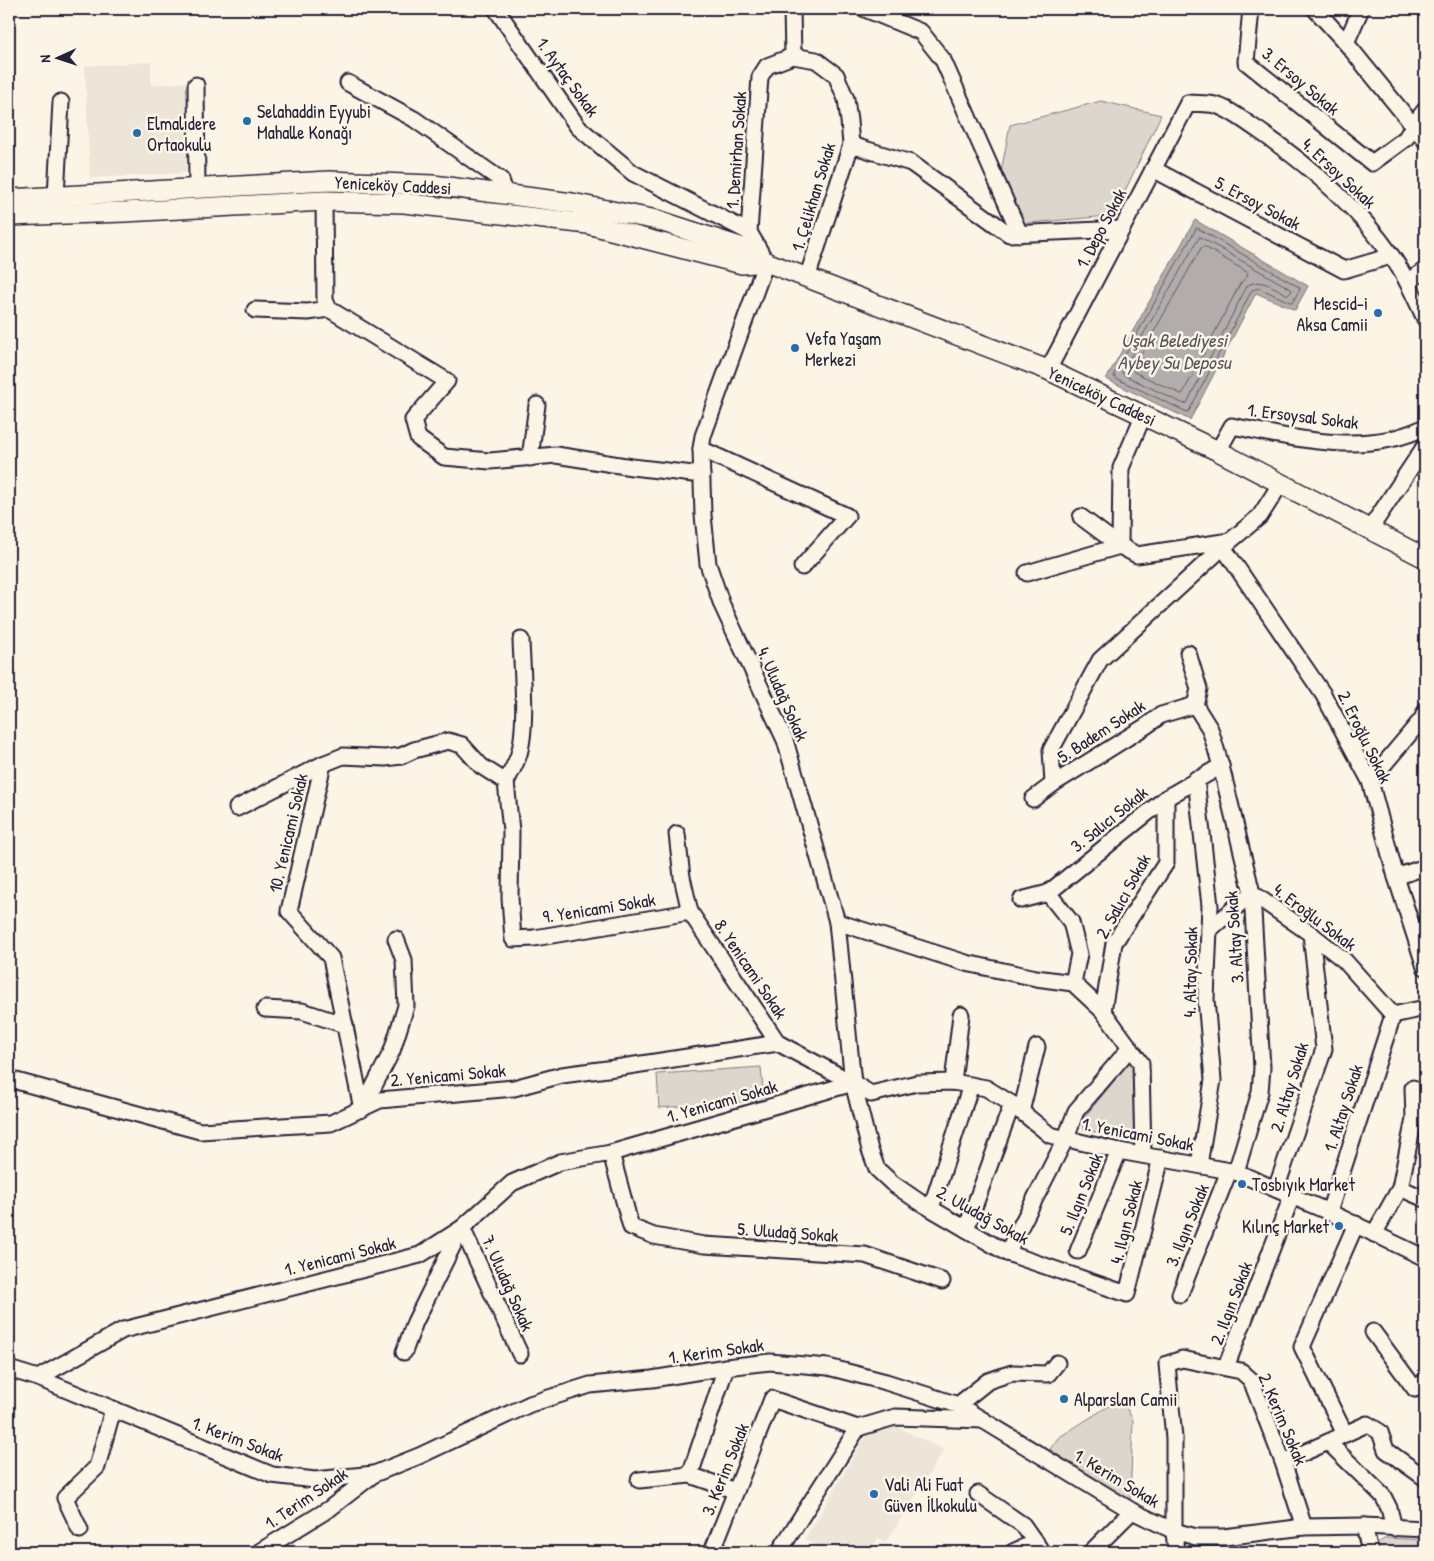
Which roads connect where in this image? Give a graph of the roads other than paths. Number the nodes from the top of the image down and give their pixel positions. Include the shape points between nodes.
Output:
1 (496, 9) edge
2 (792, 9) edge
3 (865, 9) edge
4 (1250, 9) edge
5 (1315, 9) edge
6 (1361, 9) edge
7 (1346, 43) junction
8 (793, 56) junction
9 (348, 83) dead end
10 (196, 85) dead end
11 (61, 102) dead end
12 (1188, 103) joint
13 (1425, 110) edge
14 (1414, 124) junction
15 (1425, 140) edge
16 (850, 145) junction
17 (1153, 169) junction
18 (257, 185) junction
19 (197, 188) junction
20 (506, 195) junction
21 (56, 196) junction
22 (9, 199) edge
23 (324, 201) junction
24 (258, 206) junction
25 (9, 216) edge
26 (1122, 229) junction
27 (749, 232) junction
28 (1020, 234) junction
29 (1391, 256) junction
30 (766, 262) junction
31 (1425, 270) edge
32 (807, 278) junction
33 (1408, 282) junction
34 (329, 309) junction
35 (255, 310) dead end
36 (1425, 319) edge
37 (1048, 370) junction
38 (537, 405) dead end
39 (1143, 416) junction
40 (1425, 427) edge
41 (1425, 446) edge
42 (701, 449) junction
43 (1218, 451) junction
44 (530, 458) junction
45 (702, 475) junction
46 (1281, 484) junction
47 (1081, 516) dead end
48 (1370, 529) junction
49 (1227, 544) junction
50 (1120, 546) junction
51 (1425, 558) edge
52 (802, 567) dead end
53 (1026, 573) dead end
54 (521, 640) dead end
55 (1188, 653) dead end
56 (1195, 705) junction
57 (1425, 712) edge
58 (323, 764) junction
59 (1221, 766) junction
60 (1196, 779) junction
61 (1370, 781) junction
62 (506, 782) junction
63 (1053, 784) junction
64 (1166, 798) junction
65 (1033, 799) dead end
66 (237, 808) dead end
67 (677, 834) dead end
68 (1425, 867) edge
69 (1396, 877) junction
70 (1048, 893) junction
71 (1252, 893) junction
72 (1021, 900) dead end
73 (690, 912) junction
74 (837, 922) junction
75 (1209, 930) junction
76 (1311, 934) junction
77 (396, 939) dead end
78 (1424, 957) edge
79 (1073, 983) junction
80 (1425, 1008) edge
81 (265, 1009) dead end
82 (1102, 1011) junction
83 (961, 1015) dead end
84 (1393, 1015) junction
85 (345, 1025) junction
86 (778, 1043) junction
87 (1037, 1047) dead end
88 (1130, 1048) junction
89 (9, 1079) edge
90 (953, 1082) junction
91 (853, 1083) junction
92 (971, 1084) junction
93 (1413, 1088) dead end
94 (1017, 1108) junction
95 (362, 1109) junction
96 (1065, 1140) junction
97 (870, 1150) joint
98 (1119, 1151) junction
99 (611, 1153) junction
100 (1142, 1155) junction
101 (1161, 1158) junction
102 (1199, 1165) junction
103 (1232, 1171) junction
104 (1400, 1188) junction
105 (1276, 1189) junction
106 (1292, 1196) junction
107 (1425, 1199) edge
108 (932, 1208) junction
109 (1329, 1212) junction
110 (1356, 1224) junction
111 (462, 1228) junction
112 (966, 1229) junction
113 (1374, 1234) junction
114 (1078, 1251) dead end
115 (1007, 1253) junction
116 (1425, 1258) edge
117 (942, 1281) dead end
118 (1127, 1294) joint
119 (1180, 1294) dead end
120 (1373, 1332) dead end
121 (404, 1352) dead end
122 (520, 1354) dead end
123 (1057, 1363) dead end
124 (726, 1367) junction
125 (1226, 1367) junction
126 (9, 1369) edge
127 (38, 1378) junction
128 (1425, 1382) edge
129 (958, 1405) junction
130 (114, 1410) junction
131 (985, 1420) junction
132 (858, 1428) junction
133 (1345, 1434) junction
134 (1328, 1442) junction
135 (1283, 1462) junction
136 (374, 1474) junction
137 (690, 1475) junction
138 (1425, 1478) edge
139 (639, 1480) dead end
140 (736, 1491) junction
141 (978, 1494) dead end
142 (1132, 1511) junction
143 (1304, 1526) junction
144 (1364, 1526) junction
145 (1394, 1528) junction
146 (1425, 1529) edge
147 (80, 1530) dead end
148 (1174, 1531) junction
149 (1039, 1547) edge
150 (258, 1552) edge
151 (712, 1552) edge
152 (778, 1552) edge
153 (1013, 1552) edge
154 (1091, 1552) edge
155 (1176, 1552) edge
156 (1370, 1552) edge

1 - 27 street, 1. Aytaç Sokak via 578,127 632,173
2 - 8 street
3 - 28 street via 922,32 943,60
4 - 14 street, 3. Ersoy Sokak via 1246,62 1372,163 1406,138
5 - 7 street
6 - 7 street
7 - 14 street
8 - 16 street, 1. Çelikhan Sokak via 816,60 836,75 846,99
8 - 27 street, 1. Demirhan Sokak via 767,66 760,77
9 - 20 street via 414,119 493,174 501,180
10 - 19 street
11 - 21 street
12 - 17 street, 1. Depo Sokak
12 - 29 street, 4. Ersoy Sokak via 1215,105 1293,154 1348,204
13 - 14 street
14 - 15 street
16 - 28 street via 911,163 1010,234
16 - 32 street, 1. Çelikhan Sokak
17 - 26 street, 1. Depo Sokak
17 - 29 street, 5. Ersoy Sokak via 1344,270
18 - 19 street, Yeniceköy Caddesi
18 - 20 street, Yeniceköy Caddesi via 328,182 423,185
18 - 24 street
19 - 21 street, Yeniceköy Caddesi
20 - 30 street, Yeniceköy Caddesi via 657,220 740,247
21 - 22 street, Yeniceköy Caddesi
23 - 24 street, Yeniceköy Caddesi
23 - 30 street, Yeniceköy Caddesi via 404,203 588,224 742,264
23 - 34 street via 324,300
24 - 25 street, Yeniceköy Caddesi
26 - 28 street
26 - 37 street, 1. Depo Sokak
27 - 30 street, 1. Demirhan Sokak
29 - 33 street, 4. Ersoy Sokak
30 - 32 street, Yeniceköy Caddesi
30 - 42 street, 4. Uludağ Sokak
31 - 33 street
32 - 37 street, Yeniceköy Caddesi
33 - 36 street, 4. Ersoy Sokak
34 - 35 street via 308,312
34 - 44 street via 447,381 413,420 418,438 444,457 490,461
37 - 39 street, Yeniceköy Caddesi
38 - 44 street
39 - 43 street, Yeniceköy Caddesi
39 - 50 street via 1121,468
40 - 43 street, 1. Ersoysal Sokak via 1411,434 1379,441 1342,443 1285,437 1232,426
41 - 48 street
42 - 45 street, 4. Uludağ Sokak
42 - 52 street via 847,516
43 - 46 street, Yeniceköy Caddesi
44 - 45 street via 556,455
45 - 74 street, 4. Uludağ Sokak via 708,564 722,605 785,740
46 - 48 street, Yeniceköy Caddesi
46 - 49 street via 1260,516
47 - 50 street
48 - 51 street, Yeniceköy Caddesi
49 - 50 street via 1137,555
49 - 61 street, 2. Eroğlu Sokak via 1323,694
49 - 63 street via 1100,660 1051,750
50 - 53 street
54 - 62 street via 522,737 518,757
55 - 56 street via 1199,689
56 - 59 street, 3. Altay Sokak via 1210,729
56 - 63 street, 5. Badem Sokak via 1161,715
57 - 61 street
58 - 62 street via 343,756 401,756 448,741 462,745 482,766
58 - 66 street
58 - 85 street, 10. Yenicami Sokak via 289,911 332,958
59 - 60 street, 3. Salıcı Sokak
59 - 71 street, 3. Altay Sokak
60 - 64 street, 3. Salıcı Sokak
60 - 75 street, 4. Altay Sokak via 1210,906
61 - 69 street, 2. Eroğlu Sokak
62 - 73 street, 9. Yenicami Sokak via 514,939
63 - 65 street, 5. Badem Sokak
64 - 70 street, 3. Salıcı Sokak
64 - 82 street, 2. Salıcı Sokak via 1166,864 1114,943
67 - 73 street, 8. Yenicami Sokak
68 - 69 street
69 - 78 street, 2. Eroğlu Sokak
70 - 72 street, 3. Salıcı Sokak
70 - 79 street via 1071,922 1079,954
71 - 75 street
71 - 76 street, 4. Eroğlu Sokak
71 - 103 street, 3. Altay Sokak via 1262,1068 1260,1092
73 - 86 street, 8. Yenicami Sokak
74 - 79 street via 966,964
74 - 91 street, 4. Uludağ Sokak
75 - 102 street, 4. Altay Sokak via 1206,999 1214,1080
76 - 84 street, 4. Eroğlu Sokak via 1344,960
76 - 105 street, 2. Altay Sokak via 1324,1049
77 - 95 street via 404,960 406,1006 392,1051
79 - 82 street
80 - 84 street
81 - 85 street via 302,1011
82 - 88 street
83 - 90 street
84 - 109 street, 1. Altay Sokak
85 - 95 street
86 - 91 street, 8. Yenicami Sokak
86 - 95 street, 2. Yenicami Sokak via 562,1074 514,1088 380,1100
87 - 94 street
88 - 96 street via 1076,1111
88 - 100 street via 1141,1062
89 - 95 street, 2. Yenicami Sokak via 200,1131 331,1123
90 - 91 street, 1. Yenicami Sokak via 917,1083 870,1094
90 - 92 street, 1. Yenicami Sokak
91 - 97 street, 4. Uludağ Sokak
91 - 99 street, 1. Yenicami Sokak
92 - 94 street, 1. Yenicami Sokak via 986,1088
92 - 108 street
93 - 104 street via 1414,1118
94 - 96 street, 1. Yenicami Sokak via 1050,1135
94 - 112 street
96 - 98 street, 1. Yenicami Sokak
96 - 115 street
97 - 108 street, 2. Uludağ Sokak via 877,1169 892,1183
98 - 100 street, 1. Yenicami Sokak
98 - 114 street, 5. Ilgın Sokak
99 - 111 street, 1. Yenicami Sokak via 560,1162 512,1183
99 - 117 street, 5. Uludağ Sokak via 631,1227 654,1236 704,1245 865,1255
100 - 101 street, 1. Yenicami Sokak
101 - 102 street, 1. Yenicami Sokak
101 - 118 street, 4. Ilgın Sokak
102 - 103 street, 1. Yenicami Sokak
103 - 105 street, 1. Yenicami Sokak
103 - 119 street, 3. Ilgın Sokak
104 - 107 street
104 - 113 street
105 - 106 street, 1. Yenicami Sokak
106 - 109 street, 1. Yenicami Sokak
106 - 125 street, 2. Ilgın Sokak
108 - 112 street, 2. Uludağ Sokak
109 - 110 street, 1. Yenicami Sokak
110 - 113 street, 1. Yenicami Sokak
110 - 133 street via 1302,1347
111 - 121 street via 415,1322
111 - 122 street, 7. Uludağ Sokak
111 - 127 street, 1. Yenicami Sokak via 420,1255 123,1330
112 - 115 street, 2. Uludağ Sokak
113 - 116 street, 1. Yenicami Sokak
115 - 118 street, 2. Uludağ Sokak
120 - 128 street via 1416,1389
123 - 129 street via 1048,1374 1012,1373 988,1381
124 - 129 street, 1. Kerim Sokak via 770,1362 828,1367
124 - 136 street, 1. Kerim Sokak via 652,1380 590,1385 530,1404
124 - 137 street
125 - 135 street, 2. Kerim Sokak via 1241,1371 1251,1380
125 - 148 street, 2. Kerim Sokak via 1182,1358 1167,1364 1174,1438
126 - 127 street, 1. Kerim Sokak
127 - 130 street, 1. Kerim Sokak
129 - 131 street, 1. Kerim Sokak
130 - 136 street, 1. Kerim Sokak via 272,1474 315,1480
130 - 147 street via 97,1467 65,1498
131 - 132 street via 895,1417
131 - 142 street, 1. Kerim Sokak
132 - 140 street, 3. Kerim Sokak via 772,1400
132 - 152 street
133 - 134 street
133 - 138 street via 1367,1424 1380,1432 1386,1450
134 - 135 street
134 - 145 street via 1383,1496
135 - 143 street, 2. Kerim Sokak
136 - 150 street, 1. Terim Sokak via 329,1509
137 - 139 street
137 - 140 street
140 - 151 street, 3. Kerim Sokak
141 - 149 street via 1023,1526
142 - 148 street, 1. Kerim Sokak
142 - 154 street
143 - 144 street, 1. Kerim Sokak
143 - 148 street, 1. Kerim Sokak via 1224,1537 1196,1537
144 - 145 street, 1. Kerim Sokak
144 - 156 street
145 - 146 street, 1. Kerim Sokak
148 - 155 street
149 - 153 street

